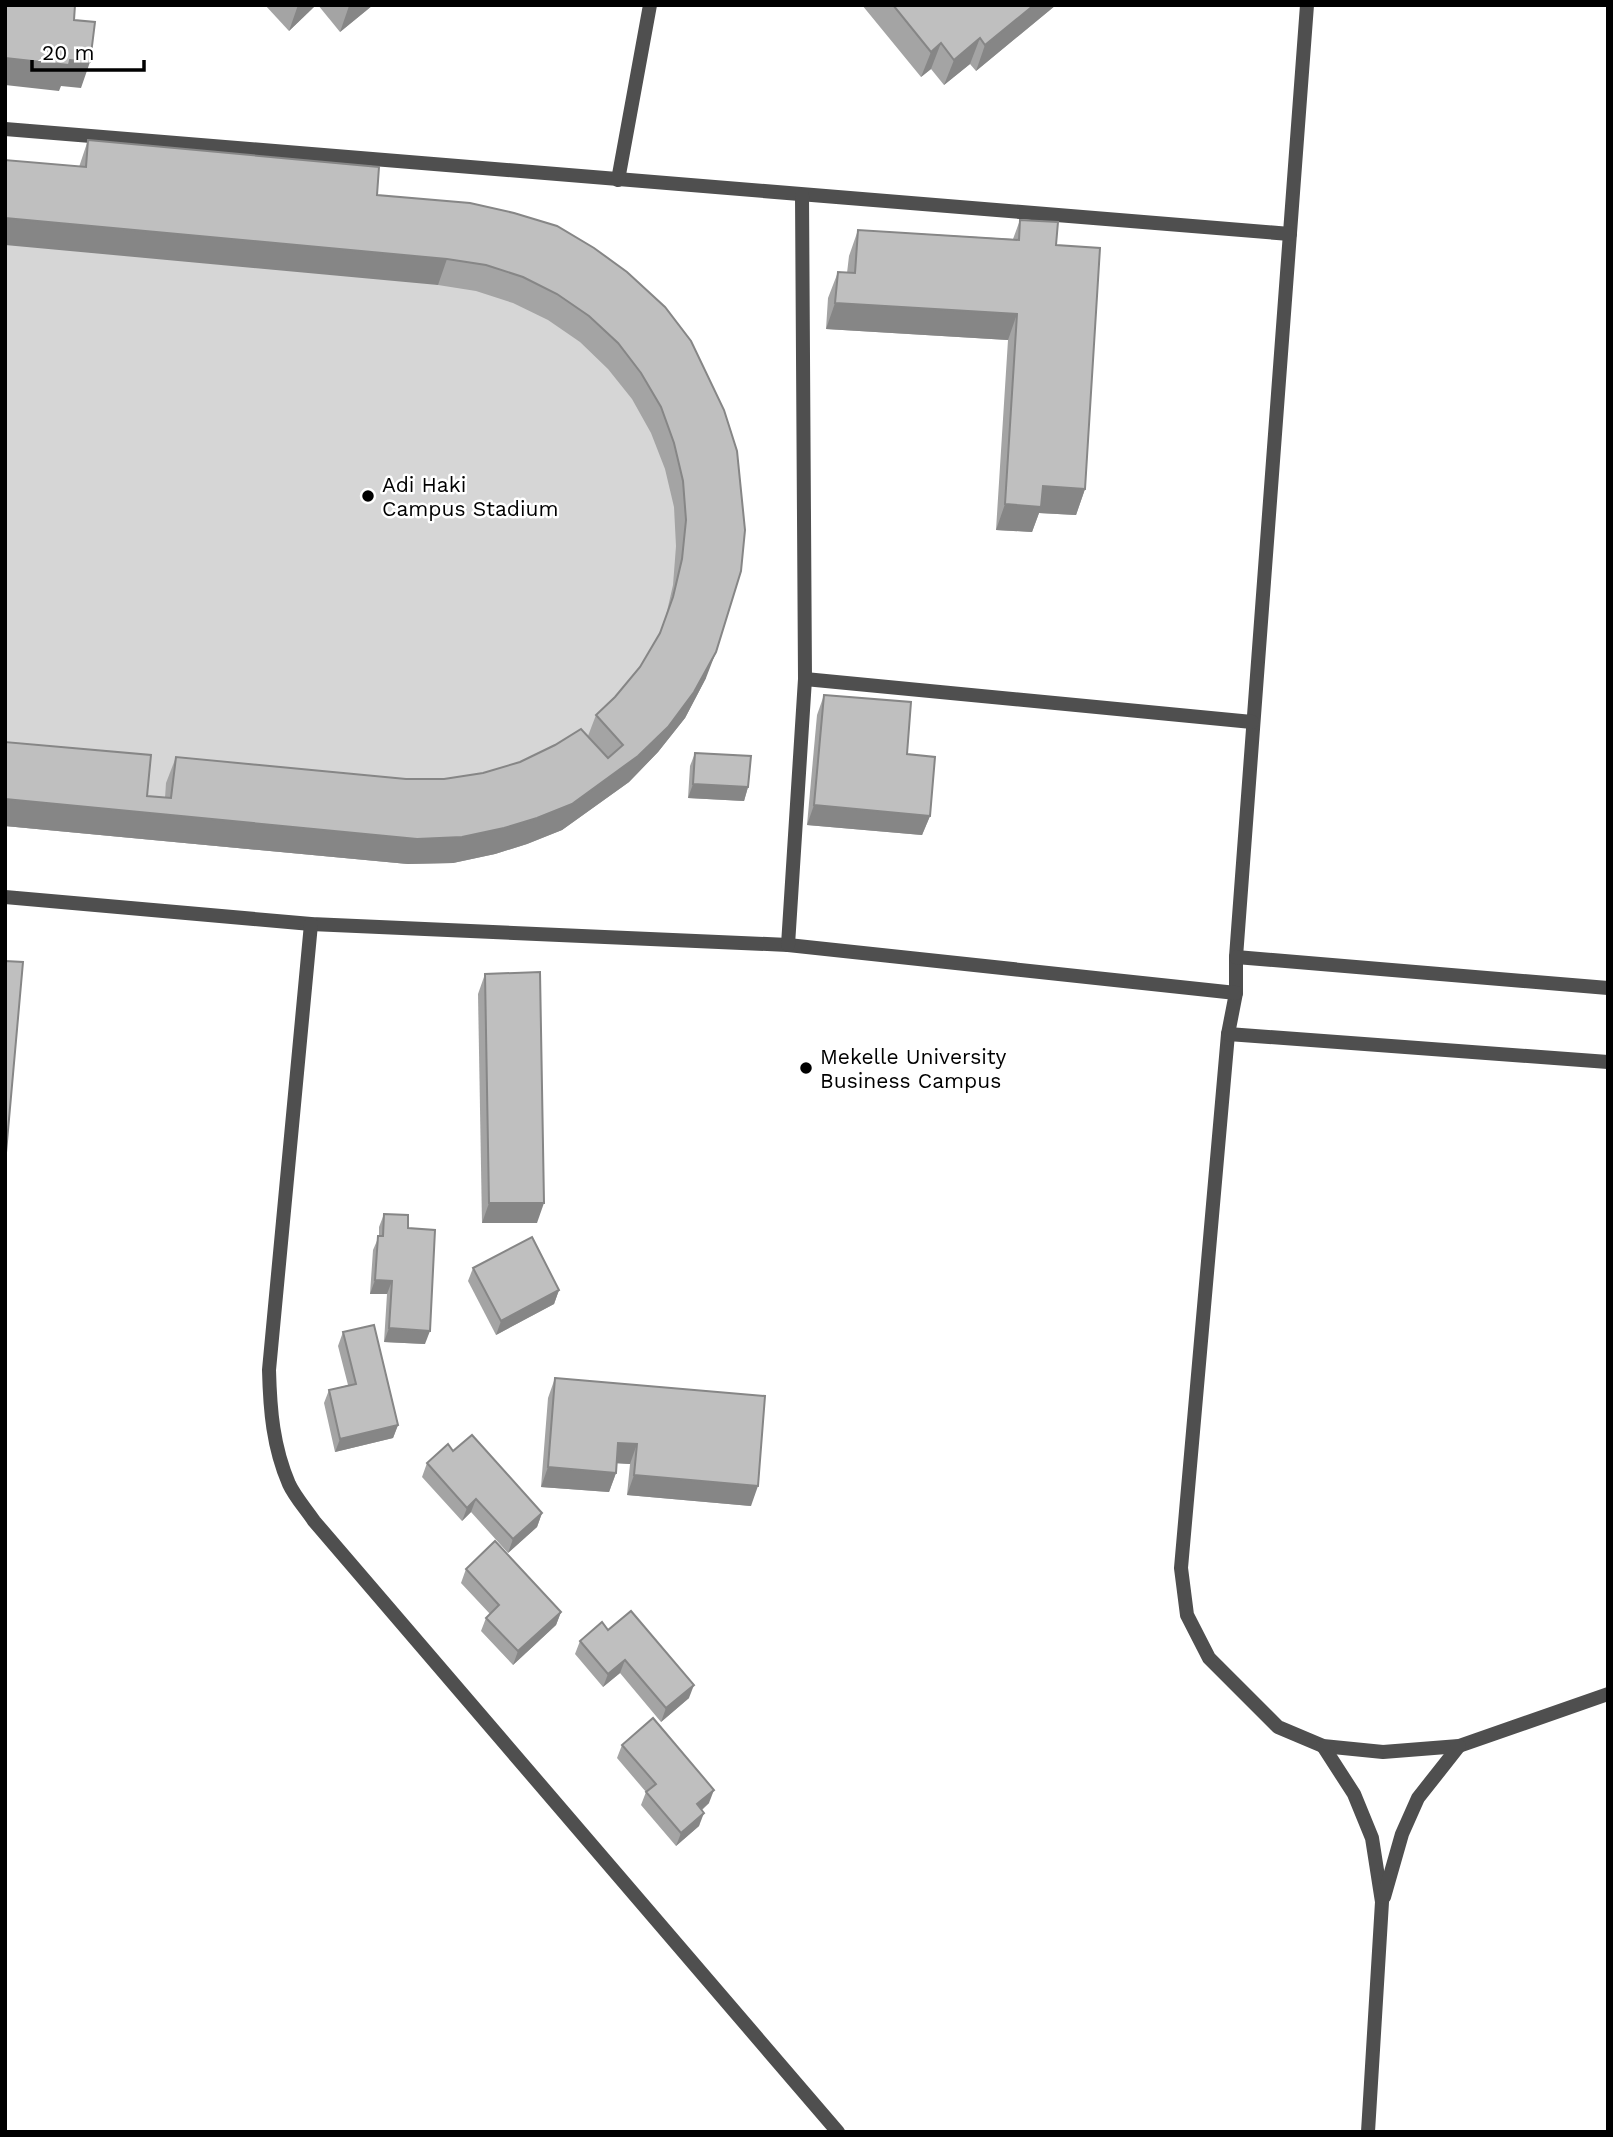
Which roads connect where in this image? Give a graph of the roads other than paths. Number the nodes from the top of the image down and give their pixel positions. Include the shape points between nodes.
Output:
1 (650, 5) edge
2 (1307, 5) edge
3 (5, 128) edge
4 (618, 180) junction
5 (802, 195) junction
6 (1290, 234) junction
7 (805, 679) junction
8 (1252, 722) junction
9 (5, 897) edge
10 (311, 925) junction
11 (788, 945) junction
12 (1236, 957) junction
13 (1608, 988) edge
14 (1236, 993) junction
15 (1228, 1034) junction
16 (1608, 1062) edge
17 (1608, 1694) edge
18 (1459, 1745) junction
19 (1323, 1746) junction
20 (1382, 1902) junction
21 (838, 2132) edge
22 (1368, 2132) edge

1 - 4 lane
2 - 6 lane
3 - 4 lane
4 - 5 lane
5 - 6 lane
5 - 7 lane
6 - 8 lane
7 - 8 lane
7 - 11 lane
8 - 12 lane
9 - 10 lane
10 - 11 lane
10 - 21 lane via 269,1370 270,1414 290,1487 314,1521
11 - 14 lane
12 - 13 lane
12 - 14 lane
14 - 15 lane
15 - 16 lane
15 - 19 lane via 1181,1568 1187,1615 1209,1658 1278,1727
17 - 18 lane
18 - 19 lane via 1383,1752
18 - 20 lane via 1418,1798
19 - 20 lane via 1354,1794 1372,1838
20 - 22 lane

